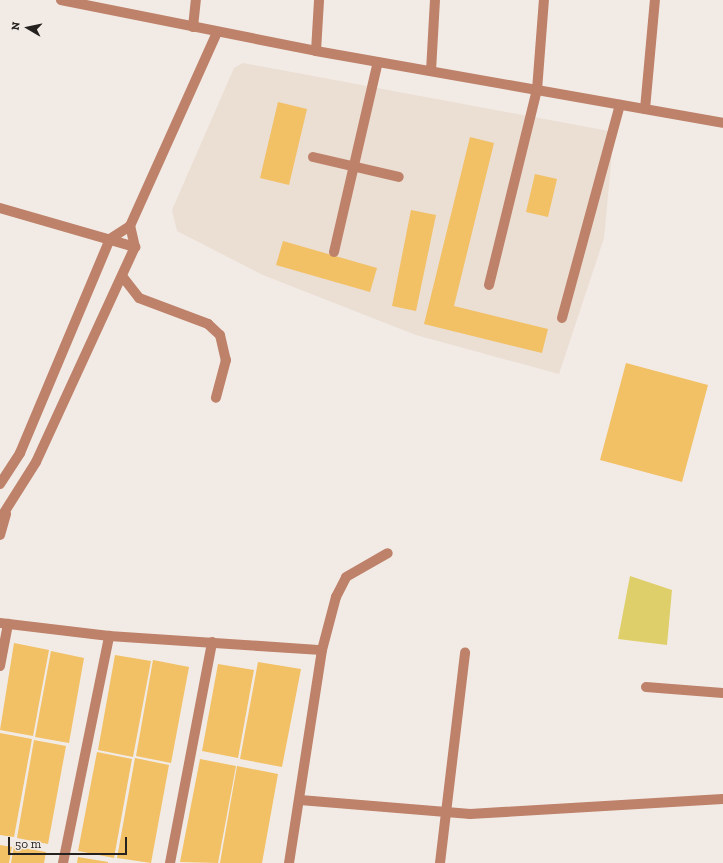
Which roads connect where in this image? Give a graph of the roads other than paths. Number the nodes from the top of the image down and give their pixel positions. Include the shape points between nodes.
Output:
1 (61, 0) edge
2 (196, 0) edge
3 (319, 0) edge
4 (435, 0) edge
5 (544, 0) edge
6 (655, 0) edge
7 (76, 1) edge
8 (193, 27) junction
9 (217, 32) junction
10 (316, 51) junction
11 (378, 62) junction
12 (431, 71) junction
13 (537, 90) junction
14 (620, 105) junction
15 (645, 109) junction
16 (723, 123) edge
17 (313, 157) dead end
18 (354, 167) junction
19 (399, 177) dead end
20 (0, 208) edge
21 (130, 226) junction
22 (110, 239) junction
23 (135, 246) junction
24 (334, 252) dead end
25 (122, 276) junction
26 (489, 285) dead end
27 (562, 318) dead end
28 (216, 398) dead end
29 (0, 484) edge
30 (8, 507) junction
31 (0, 519) edge
32 (0, 535) edge
33 (388, 553) dead end
34 (4, 623) edge
35 (110, 636) junction
36 (212, 642) junction
37 (322, 650) junction
38 (465, 652) dead end
39 (0, 666) edge
40 (646, 687) dead end
41 (723, 693) edge
42 (300, 800) junction
43 (723, 800) edge
44 (444, 812) junction
45 (63, 863) edge
46 (170, 863) edge
47 (289, 863) edge
48 (440, 863) edge

1 - 7 street
2 - 8 street
3 - 10 street
4 - 12 street
5 - 13 street
6 - 15 street
7 - 8 street
8 - 9 street
9 - 10 street
9 - 21 street
10 - 11 street
11 - 12 street
11 - 18 street
12 - 13 street
13 - 14 street
13 - 26 street
14 - 15 street
14 - 27 street
15 - 16 street
17 - 18 street
18 - 19 street
18 - 24 street
20 - 22 street
21 - 22 street
21 - 23 street
22 - 23 street
22 - 29 street via 20,453
23 - 25 street
25 - 28 street via 139,298 208,324 220,335 226,360
25 - 30 street via 36,462
30 - 31 street
30 - 32 street
33 - 37 street via 346,577 336,597
34 - 35 street
34 - 39 street
35 - 36 street
35 - 45 street
36 - 37 street
36 - 46 street
37 - 42 street
38 - 44 street
40 - 41 street
42 - 44 street
42 - 47 street
43 - 44 street via 589,809 470,814
44 - 48 street

